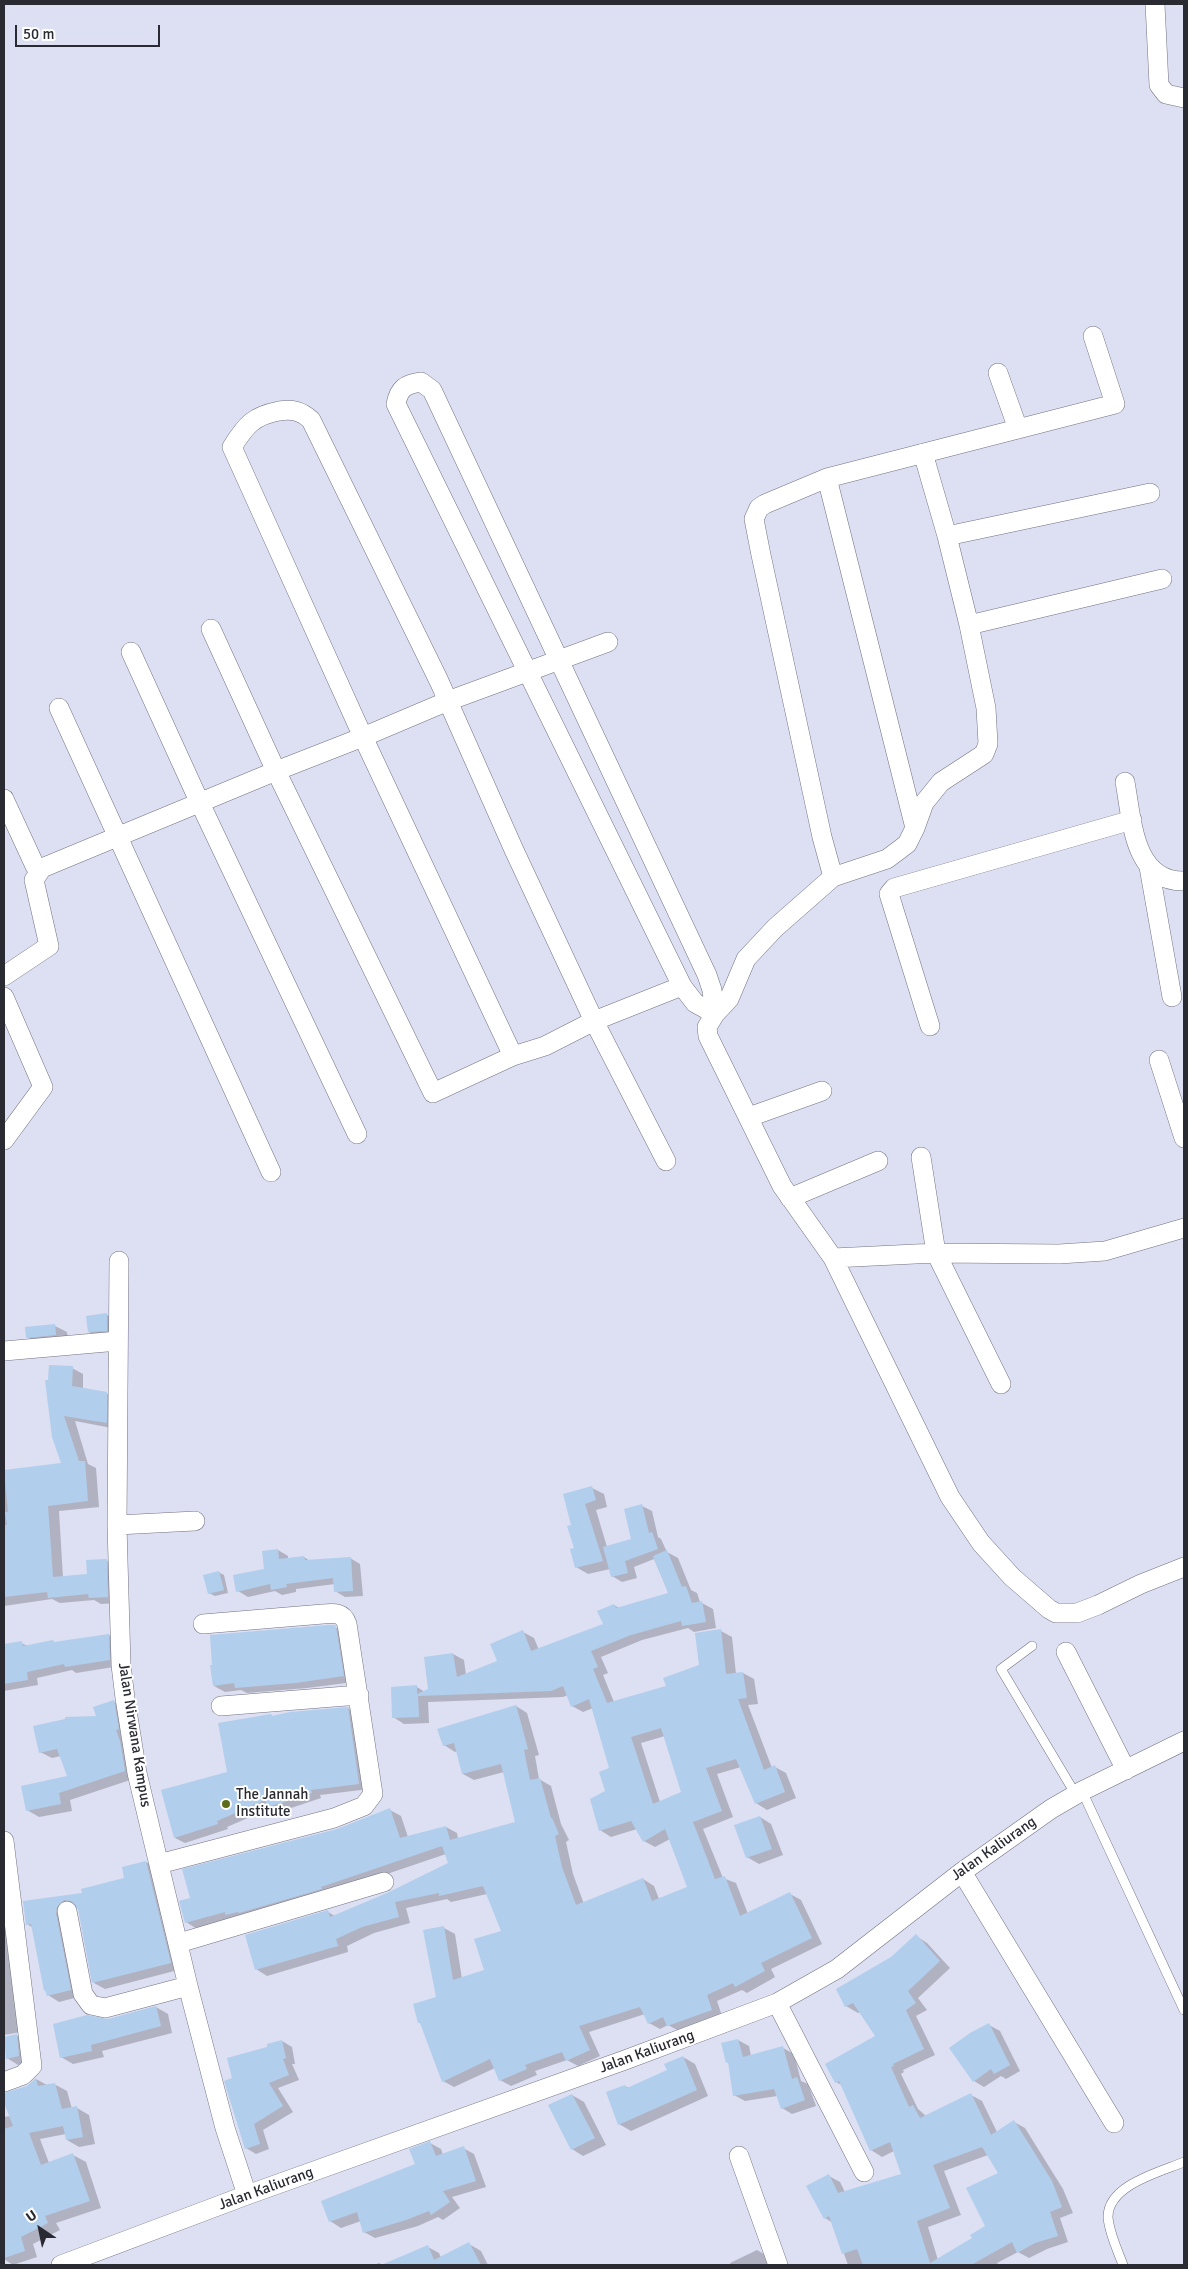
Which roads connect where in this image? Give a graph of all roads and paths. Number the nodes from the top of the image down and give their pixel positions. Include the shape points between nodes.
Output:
1 (1155, 4) edge
2 (1184, 98) edge
3 (1093, 336) dead end
4 (998, 373) dead end
5 (1018, 429) junction
6 (923, 453) junction
7 (827, 478) junction
8 (1150, 492) dead end
9 (947, 536) junction
10 (1162, 580) dead end
11 (969, 625) junction
12 (211, 629) dead end
13 (608, 642) dead end
14 (131, 652) dead end
15 (558, 660) junction
16 (528, 671) junction
17 (448, 701) junction
18 (59, 708) dead end
19 (363, 737) junction
20 (276, 771) junction
21 (1125, 782) dead end
22 (4, 799) edge
23 (199, 801) junction
24 (1132, 820) junction
25 (916, 828) junction
26 (116, 835) junction
27 (1148, 867) junction
28 (42, 868) junction
29 (833, 877) junction
30 (1184, 881) edge
31 (4, 976) edge
32 (682, 986) junction
33 (4, 997) edge
34 (1172, 997) dead end
35 (715, 1014) junction
36 (594, 1021) junction
37 (930, 1026) dead end
38 (513, 1056) junction
39 (1159, 1060) dead end
40 (822, 1091) dead end
41 (749, 1117) junction
42 (357, 1134) dead end
43 (1184, 1138) edge
44 (4, 1140) edge
45 (920, 1157) dead end
46 (666, 1161) dead end
47 (878, 1161) dead end
48 (271, 1172) dead end
49 (790, 1198) junction
50 (1184, 1228) edge
51 (936, 1253) junction
52 (833, 1258) junction
53 (119, 1261) dead end
54 (118, 1341) junction
55 (4, 1351) edge
56 (1001, 1384) dead end
57 (195, 1521) dead end
58 (118, 1525) junction
59 (1184, 1567) edge
60 (203, 1624) dead end
61 (1032, 1646) dead end
62 (1066, 1652) dead end
63 (358, 1695) junction
64 (222, 1706) dead end
65 (1184, 1741) edge
66 (1126, 1770) junction
67 (1079, 1793) junction
68 (4, 1841) edge
69 (158, 1864) junction
70 (962, 1872) junction
71 (384, 1882) dead end
72 (67, 1911) dead end
73 (179, 1943) junction
74 (188, 1986) junction
75 (777, 2003) junction
76 (1184, 2010) edge
77 (4, 2082) edge
78 (1114, 2123) dead end
79 (739, 2156) dead end
80 (1184, 2162) edge
81 (864, 2172) dead end
82 (247, 2195) junction
83 (64, 2265) edge
84 (778, 2265) edge
85 (1123, 2265) edge

1 - 2 street via 1159,85 1166,94
3 - 5 street via 1115,404
4 - 5 street
5 - 6 street
6 - 7 street
6 - 9 street
7 - 25 street
7 - 29 street via 766,504 759,508 754,519
8 - 9 street
9 - 11 street
10 - 11 street
11 - 25 street via 986,708 988,744 984,754 941,782 924,803
12 - 20 street
13 - 15 street
14 - 23 street
15 - 16 street
15 - 16 street via 432,390 421,382 408,384 398,394 396,404
15 - 35 street via 707,975
16 - 17 street
16 - 32 street
17 - 19 street
17 - 19 street via 311,420 290,410 263,414 243,429 232,447
17 - 36 street
18 - 26 street
19 - 20 street
19 - 38 street
20 - 23 street
20 - 38 street via 433,1093
21 - 24 street
22 - 28 street via 35,866
23 - 26 street
23 - 42 street
24 - 27 street
24 - 37 street via 894,888 889,894
25 - 29 street via 907,844 887,859
26 - 28 street
26 - 48 street
27 - 30 street via 1165,879
27 - 34 street
28 - 31 street via 34,880 49,946
29 - 35 street via 775,928 746,959 728,999
32 - 35 street via 695,1003
32 - 36 street
33 - 44 street via 43,1087
35 - 41 street via 707,1027 708,1036
36 - 38 street via 545,1046
36 - 46 street
39 - 43 street
40 - 41 street
41 - 49 street
45 - 51 street
47 - 49 street
49 - 52 street
50 - 51 street via 1105,1251
51 - 52 street
51 - 56 street
52 - 59 street via 950,1497 981,1543 1027,1592 1056,1613 1077,1613
53 - 54 street, Jalan Nirwana Kampus
54 - 55 street
54 - 58 street, Jalan Nirwana Kampus
57 - 58 street
58 - 69 street, Jalan Nirwana Kampus via 125,1698 137,1773
60 - 63 street via 339,1614 346,1621
61 - 67 lane via 1001,1669
62 - 66 street
63 - 64 street
63 - 69 street via 373,1794 368,1803 334,1818
65 - 66 street, Jalan Kaliurang
66 - 67 street, Jalan Kaliurang
67 - 70 street, Jalan Kaliurang via 1023,1827
67 - 76 lane
68 - 77 street via 32,2066 23,2075
69 - 73 street, Jalan Nirwana Kampus
70 - 75 street, Jalan Kaliurang via 837,1969
70 - 78 street
71 - 73 street
72 - 74 street via 83,1994 91,2005 105,2008
73 - 74 street, Jalan Nirwana Kampus
74 - 82 street, Jalan Nirwana Kampus via 225,2128
75 - 81 street
75 - 82 street, Jalan Kaliurang
79 - 84 street
80 - 85 lane via 1136,2182 1112,2201 1108,2220
82 - 83 street, Jalan Kaliurang

